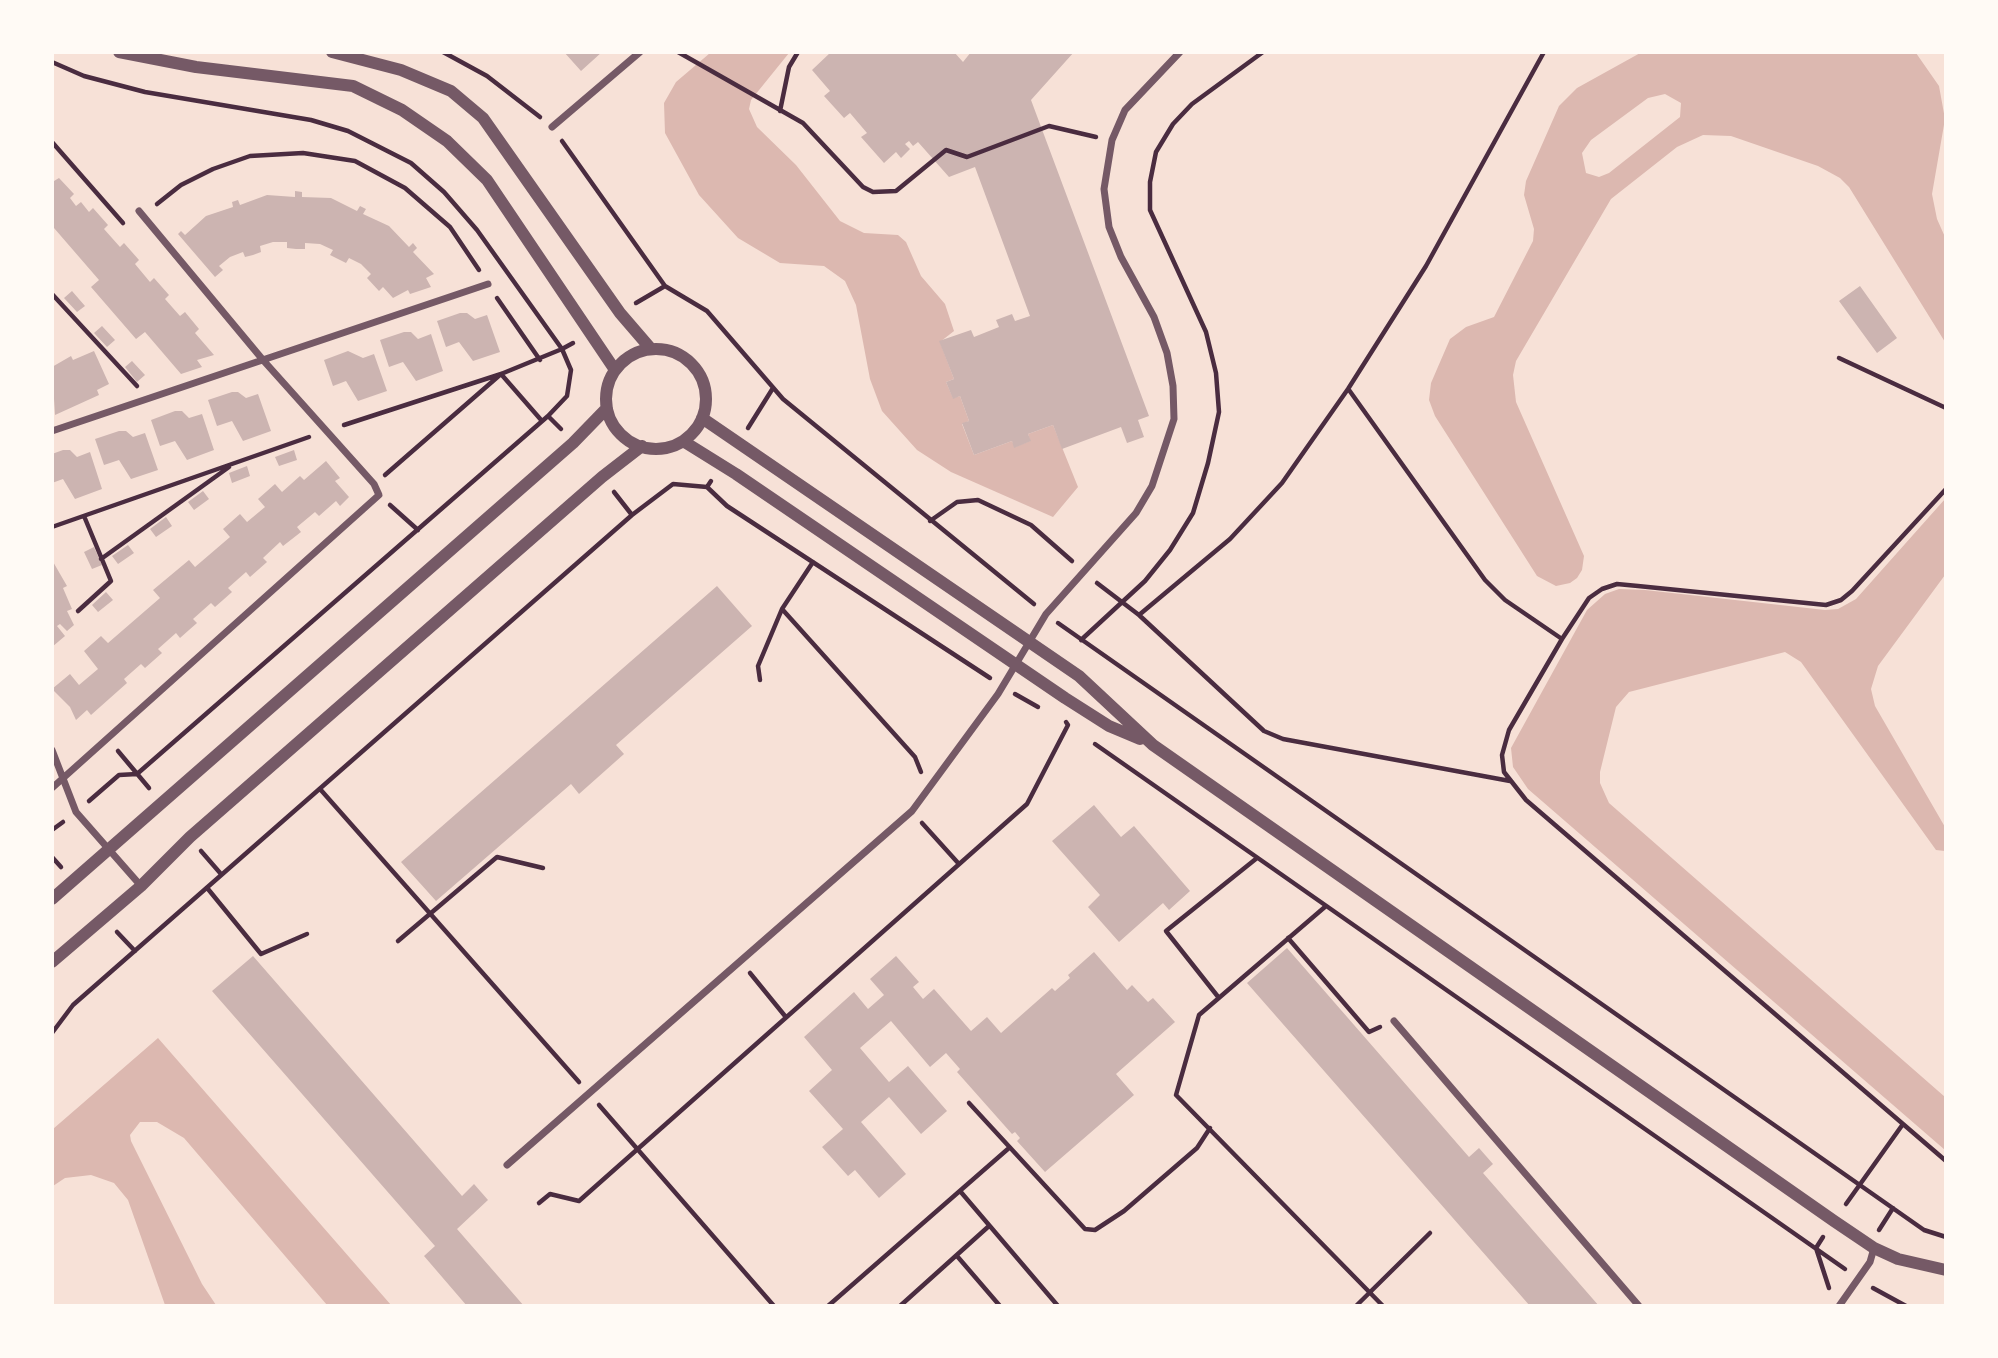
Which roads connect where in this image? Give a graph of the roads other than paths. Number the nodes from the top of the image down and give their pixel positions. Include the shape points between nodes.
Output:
1 (119, 52) edge
2 (332, 52) edge
3 (640, 52) edge
4 (1180, 52) edge
5 (552, 127) road end
6 (141, 214) road end
7 (488, 284) road end
8 (651, 349) junction
9 (263, 360) junction
10 (615, 370) junction
11 (607, 408) junction
12 (702, 418) junction
13 (52, 431) edge
14 (683, 441) junction
15 (642, 446) junction
16 (1027, 643) junction
17 (1015, 664) junction
18 (1153, 745) junction
19 (52, 750) edge
20 (64, 779) junction
21 (52, 788) edge
22 (110, 851) junction
23 (141, 886) junction
24 (52, 899) edge
25 (52, 962) edge
26 (1394, 1021) road end
27 (507, 1165) dead end
28 (1874, 1248) junction
29 (1945, 1270) edge
30 (1639, 1306) edge
31 (1839, 1306) edge

1 - 10 street via 196,67 353,86 402,110 447,141 487,180
2 - 8 street via 401,70 451,91 483,118 620,313
3 - 5 street
4 - 16 street via 1125,110 1112,140 1104,189 1109,228 1167,353 1174,419 1152,486 1136,513 1046,614
6 - 9 street
7 - 9 street
8 - 10 street via 631,356
8 - 12 street via 677,353 696,369 706,393
9 - 13 street
9 - 20 street via 379,495
10 - 11 street via 607,388
11 - 15 street via 619,432
11 - 22 street via 573,443 171,792
12 - 14 street
12 - 16 street
14 - 15 street via 663,448
14 - 17 street
15 - 23 street via 190,837
16 - 17 street
16 - 18 street via 1079,676
17 - 18 street via 1109,726
17 - 27 street via 912,811
18 - 28 street
19 - 20 street
20 - 21 street
20 - 22 street via 76,812
22 - 23 street
22 - 24 street
23 - 25 street
26 - 30 street
28 - 29 street
28 - 31 street

